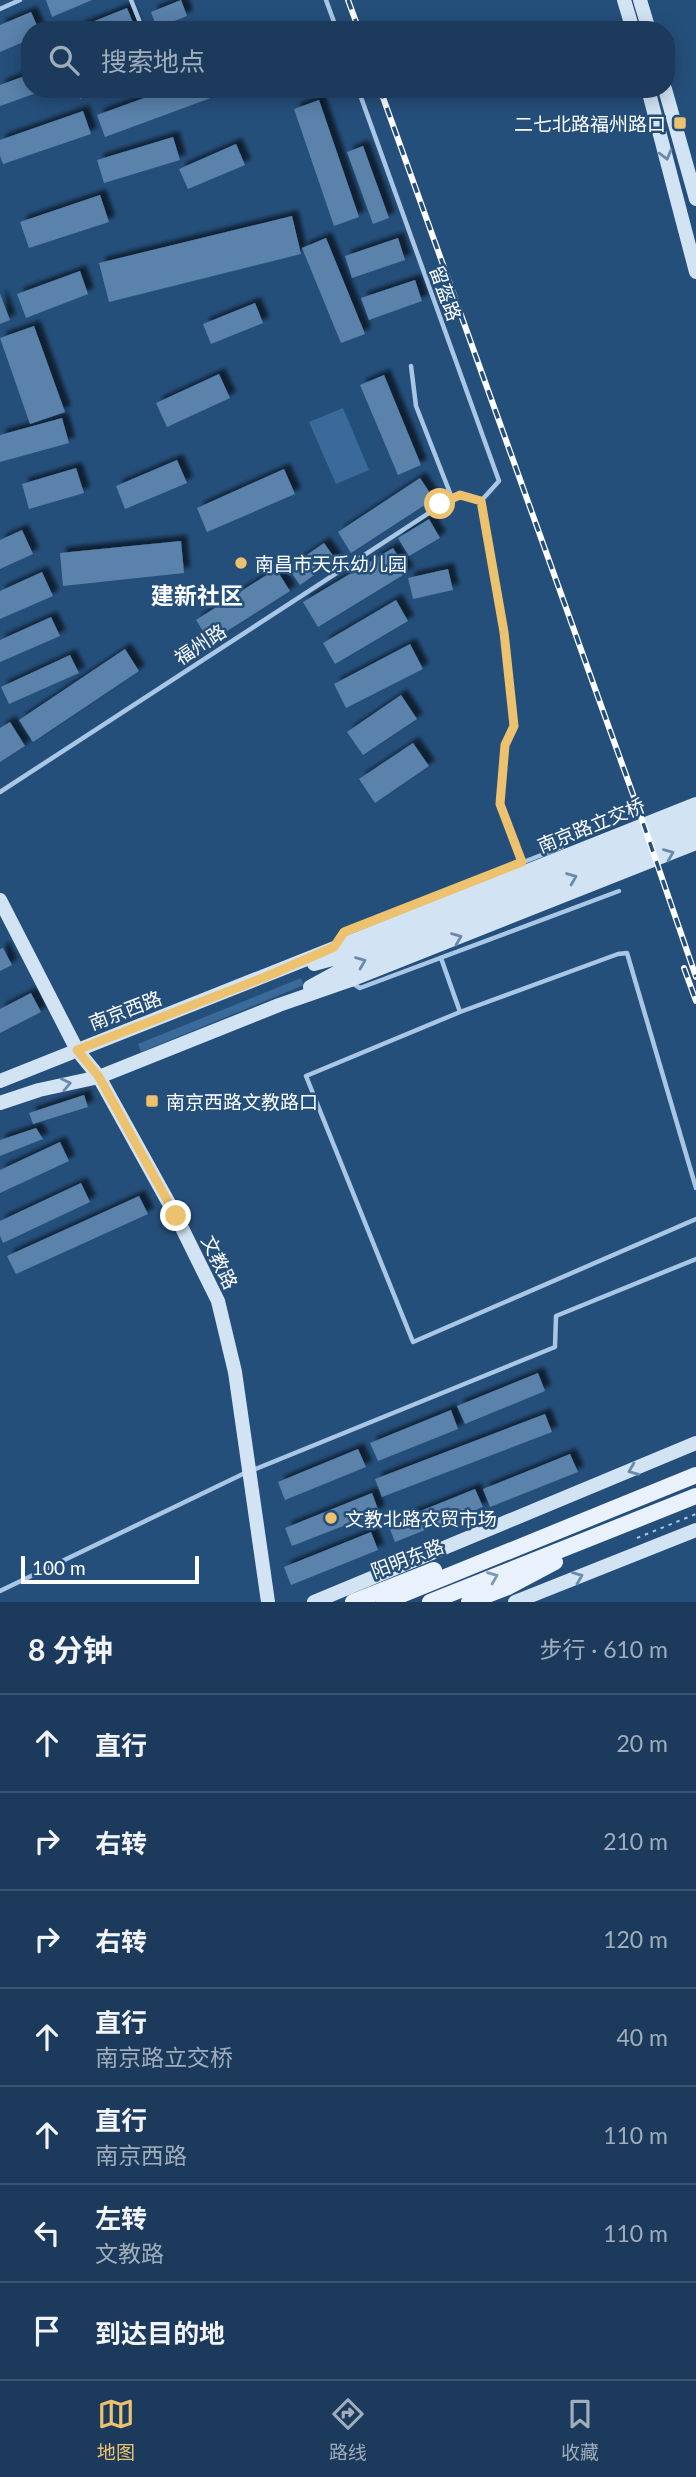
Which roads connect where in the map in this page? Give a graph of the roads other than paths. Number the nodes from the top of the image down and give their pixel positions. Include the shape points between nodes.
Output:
1 (20, 0) edge
2 (131, 0) edge
3 (326, 0) edge
4 (624, 0) edge
5 (640, 0) edge
6 (0, 9) edge
7 (139, 21) edge
8 (334, 21) edge
9 (630, 21) edge
10 (646, 21) edge
11 (361, 98) edge
12 (650, 98) edge
13 (668, 98) edge
14 (696, 199) edge
15 (696, 272) edge
16 (411, 366) dead end
17 (452, 498) junction
18 (481, 501) junction
19 (0, 792) edge
20 (696, 804) edge
21 (696, 815) edge
22 (696, 829) edge
23 (696, 843) edge
24 (562, 847) dead end
25 (522, 862) junction
26 (620, 891) dead end
27 (0, 900) edge
28 (334, 947) junction
29 (441, 958) junction
30 (265, 977) junction
31 (348, 981) junction
32 (279, 1005) junction
33 (460, 1012) junction
34 (77, 1050) junction
35 (99, 1077) junction
36 (0, 1082) edge
37 (0, 1102) edge
38 (696, 1188) edge
39 (696, 1219) edge
40 (696, 1259) edge
41 (696, 1443) edge
42 (250, 1471) junction
43 (696, 1475) edge
44 (696, 1496) edge
45 (635, 1501) junction
46 (632, 1522) junction
47 (696, 1530) edge
48 (0, 1591) edge
49 (268, 1602) edge
50 (314, 1602) edge
51 (353, 1602) edge
52 (384, 1602) edge
53 (430, 1602) edge
54 (469, 1602) edge
55 (515, 1602) edge

1 - 6 lane
2 - 7 lane
3 - 8 lane
4 - 9 main road
5 - 10 main road
11 - 18 lane, 留盔路 via 499,481
12 -> 15 main road
13 - 14 main road
16 - 17 lane via 416,406
17 - 18 lane via 460,495
17 - 19 lane, 福州路
18 - 25 lane via 504,632 514,726 505,745 500,804
20 - 28 main road, 南京路立交桥
21 - 30 main road, 南京路立交桥 via 336,958
32 -> 22 main road via 343,969
31 -> 23 main road
24 - 25 lane
25 - 28 lane via 344,932
26 - 29 lane
27 - 34 main road, 文教路
28 - 30 main road, 南京路立交桥
29 - 31 lane via 360,988
29 - 33 lane
30 - 34 main road, 南京西路
31 - 32 main road
32 - 35 main road
33 - 38 lane via 626,953
33 - 39 lane via 306,1076 413,1342
34 - 35 main road, 文教路
34 - 36 main road, 南京西路
37 -> 35 main road
35 - 42 main road, 文教路 via 218,1301 235,1372
40 - 42 lane via 556,1316 555,1347
41 -> 50 main road
42 - 48 lane
42 - 49 main road, 文教路
43 - 45 main road, 阳明东路
44 - 46 main road
45 - 51 main road, 阳明东路 via 500,1544
45 - 52 main road, 阳明东路
53 -> 46 main road
46 - 54 main road via 508,1587
55 -> 47 main road

